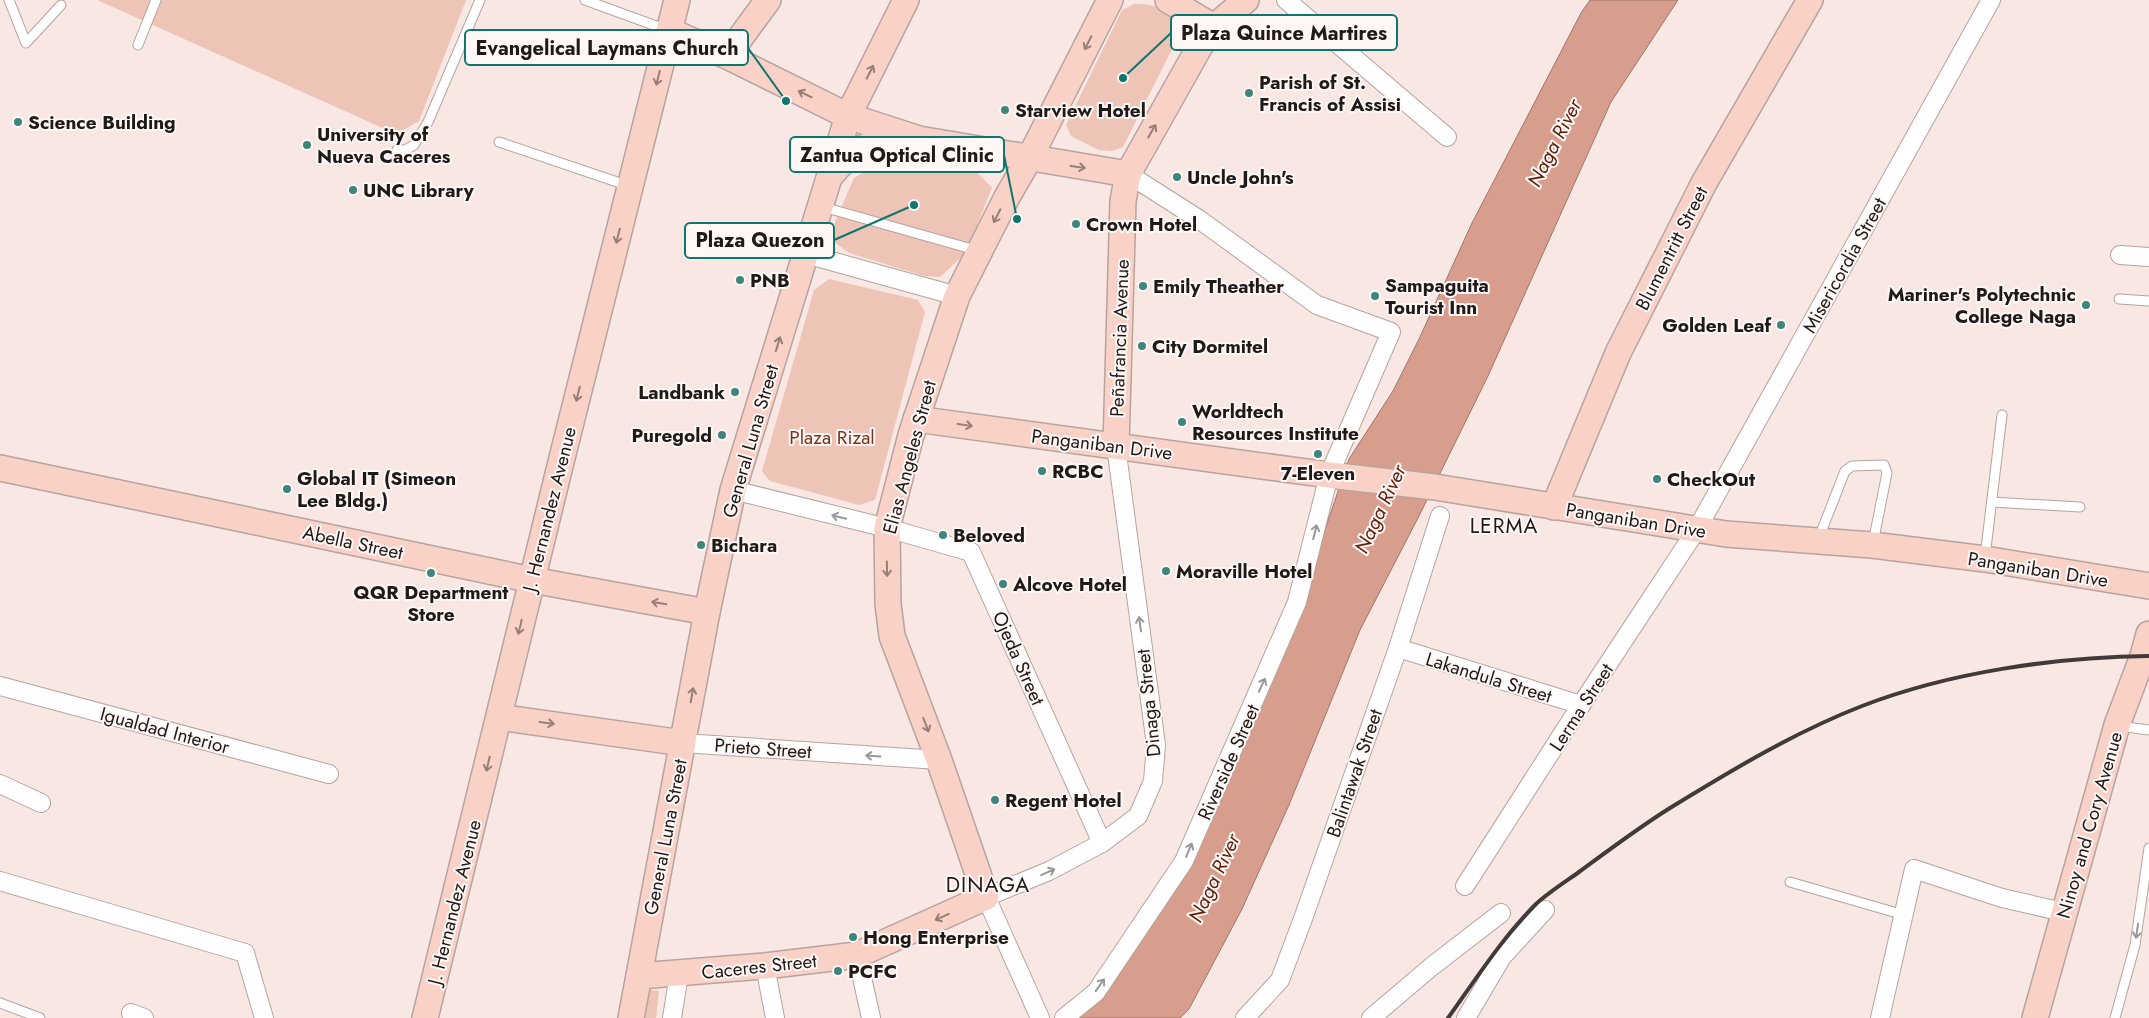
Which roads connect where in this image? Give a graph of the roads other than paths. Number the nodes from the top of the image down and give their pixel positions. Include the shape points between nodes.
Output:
1 (9, 0) edge
2 (156, 0) edge
3 (480, 0) edge
4 (586, 0) edge
5 (677, 0) edge
6 (768, 0) edge
7 (906, 0) edge
8 (1110, 0) edge
9 (1168, 0) edge
10 (1246, 0) edge
11 (1286, 0) edge
12 (1810, 0) edge
13 (1991, 0) edge
14 (61, 5) dead end
15 (1214, 27) junction
16 (670, 31) junction
17 (138, 45) dead end
18 (727, 56) junction
19 (848, 116) junction
20 (1447, 137) dead end
21 (919, 139) junction
22 (500, 142) dead end
23 (397, 150) dead end
24 (1030, 159) junction
25 (1128, 174) junction
26 (830, 177) junction
27 (630, 186) junction
28 (821, 206) junction
29 (979, 251) junction
30 (806, 254) junction
31 (2120, 255) dead end
32 (2149, 257) edge
33 (957, 296) junction
34 (2119, 299) dead end
35 (2149, 301) edge
36 (2002, 415) dead end
37 (916, 419) junction
38 (1116, 446) junction
39 (0, 468) edge
40 (1332, 475) junction
41 (733, 490) junction
42 (1992, 502) junction
43 (1554, 507) junction
44 (2080, 508) dead end
45 (1440, 516) dead end
46 (887, 528) junction
47 (1697, 530) junction
48 (1818, 540) junction
49 (1872, 545) junction
50 (1985, 559) junction
51 (532, 580) junction
52 (2149, 586) edge
53 (707, 612) junction
54 (2149, 634) edge
55 (1398, 648) junction
56 (0, 686) edge
57 (1581, 705) junction
58 (499, 717) junction
59 (2117, 725) junction
60 (2149, 730) edge
61 (683, 743) junction
62 (940, 760) junction
63 (329, 774) dead end
64 (0, 784) edge
65 (41, 804) dead end
66 (1102, 843) junction
67 (2149, 848) edge
68 (0, 881) edge
69 (1790, 882) dead end
70 (1466, 886) dead end
71 (986, 897) junction
72 (1545, 910) dead end
73 (2064, 912) junction
74 (1501, 913) dead end
75 (1904, 915) junction
76 (857, 955) junction
77 (765, 966) junction
78 (679, 974) junction
79 (633, 976) junction
80 (0, 1003) edge
81 (40, 1018) edge
82 (264, 1018) edge
83 (425, 1018) edge
84 (631, 1018) edge
85 (672, 1018) edge
86 (775, 1018) edge
87 (870, 1018) edge
88 (1040, 1018) edge
89 (1064, 1018) edge
90 (1245, 1018) edge
91 (1371, 1018) edge
92 (1466, 1018) edge
93 (1880, 1018) edge
94 (2035, 1018) edge
95 (2115, 1018) edge

1 - 14 lane via 26,42
2 - 17 lane
3 - 23 lane via 428,122 414,145
4 - 16 lane
5 - 16 main road, J. Hernandez Avenue
6 - 18 main road
19 -> 7 main road, General Luna Street
8 -> 24 main road, Elias Angeles Street
9 - 15 main road
10 - 15 main road, Peñafrancia Avenue
11 - 20 street
12 - 43 main road, Blumentritt Street via 1704,183 1622,344
13 - 47 street, Misericordia Street
25 -> 15 main road, Peñafrancia Avenue
16 - 18 main road
16 -> 27 main road, J. Hernandez Avenue
19 -> 18 main road
19 - 21 main road
19 - 26 main road, General Luna Street
21 - 24 main road
21 - 26 main road via 896,138 871,143 843,161
22 - 27 lane
24 -> 25 main road
24 -> 29 main road, Elias Angeles Street
25 - 38 main road, Peñafrancia Avenue via 1123,201
25 - 40 street, Riverside Street via 1200,220 1317,305 1391,332
26 - 28 main road, General Luna Street
27 -> 51 main road, J. Hernandez Avenue
28 - 29 lane
28 - 30 main road, General Luna Street
29 - 33 main road, Elias Angeles Street
30 - 33 street
41 -> 30 main road, General Luna Street
31 - 32 street
33 - 37 main road, Elias Angeles Street
34 - 35 lane
36 - 42 lane
37 -> 38 main road, Panganiban Drive
37 - 46 main road, Elias Angeles Street
38 - 40 main road, Panganiban Drive
66 -> 38 street, Dinaga Street via 1138,816 1153,782 1156,746
39 - 51 main road, Abella Street
40 - 43 main road, Panganiban Drive via 1435,487
89 -> 40 street, Riverside Street via 1096,992 1184,861 1298,602
46 -> 41 street, Ojeda Street
41 - 53 main road, General Luna Street
42 - 44 lane
42 - 50 lane
43 - 47 main road, Panganiban Drive
45 - 55 street, Balintawak Street
46 -> 62 main road, Elias Angeles Street via 888,604 892,636
46 - 66 street, Ojeda Street via 971,552
47 - 48 main road, Panganiban Drive
47 - 57 street, Lerma Street
48 - 49 main road, Panganiban Drive
48 - 49 lane via 1845,471 1852,466 1884,466 1887,473
49 - 50 main road, Panganiban Drive
50 - 52 main road, Panganiban Drive
53 -> 51 main road, Abella Street
51 -> 58 main road, J. Hernandez Avenue
61 -> 53 main road, General Luna Street
54 - 59 main road, Ninoy and Cory Avenue
55 - 57 street, Lakandula Street
55 - 90 street, Balintawak Street via 1280,980
56 - 63 street, Igualdad Interior
57 - 70 street, Lerma Street
58 -> 61 main road, Prieto Street
58 -> 83 main road, J. Hernandez Avenue via 443,969
59 - 60 lane
59 - 73 main road, Ninoy and Cory Avenue
62 -> 61 street, Prieto Street
61 - 79 main road, General Luna Street
62 - 71 main road, Elias Angeles Street
64 - 65 street
71 -> 66 street, Dinaga Street via 1049,871
67 -> 95 lane via 2135,945
68 - 82 street via 245,953
69 - 75 lane
71 -> 76 main road, Caceres Street
71 - 88 street, Elias Angeles Street
72 - 92 street via 1502,956
73 - 75 street via 2002,898 1914,869
73 - 94 main road, Ninoy and Cory Avenue
74 - 91 street
75 - 93 street
76 - 77 main road, Caceres Street
76 - 87 street
77 - 78 main road, Caceres Street
77 - 86 street
78 - 79 main road, Caceres Street
78 - 85 street
79 - 84 main road, General Luna Street
80 - 81 lane

